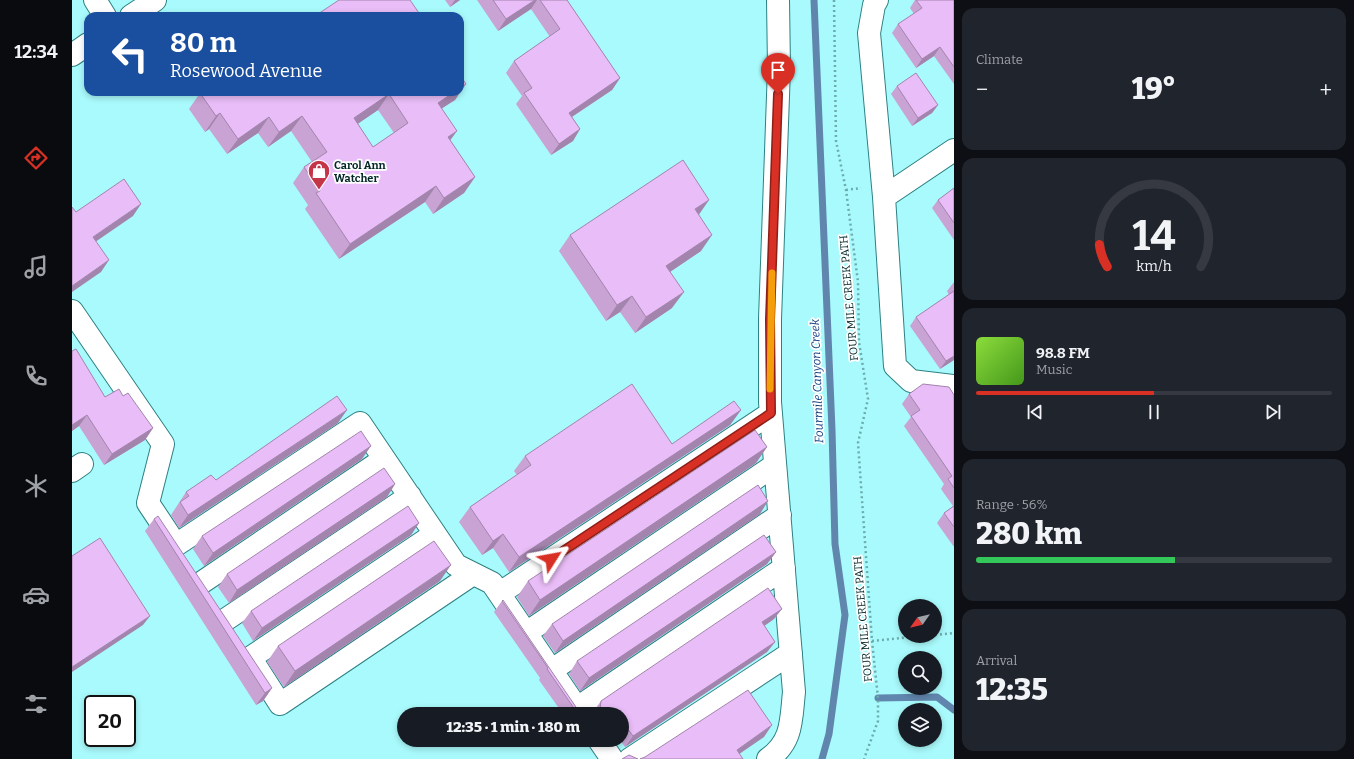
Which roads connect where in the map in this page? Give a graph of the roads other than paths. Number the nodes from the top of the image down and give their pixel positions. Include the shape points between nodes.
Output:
1 (95, 0) edge
2 (155, 0) edge
3 (778, 0) edge
4 (878, 0) edge
5 (102, 12) edge
6 (137, 12) edge
7 (84, 47) edge
8 (72, 55) edge
9 (954, 150) edge
10 (884, 197) junction
11 (72, 311) edge
12 (954, 386) edge
13 (771, 408) junction
14 (384, 459) junction
15 (775, 465) junction
16 (410, 496) junction
17 (780, 515) junction
18 (435, 534) junction
19 (176, 545) junction
20 (784, 568) junction
21 (473, 574) junction
22 (201, 583) junction
23 (500, 593) junction
24 (226, 620) junction
25 (526, 633) junction
26 (791, 654) junction
27 (250, 658) junction
28 (552, 670) junction
29 (576, 707) edge
30 (585, 707) edge
31 (604, 747) edge
32 (612, 759) edge
33 (630, 759) edge
34 (768, 759) edge

1 - 5 street
2 - 6 street
3 - 13 street via 779,68 770,320
4 - 10 street via 874,5 869,33
7 - 8 street
9 - 10 street
10 - 12 street via 895,366 910,381
11 - 19 street via 163,444 148,502
13 - 15 street
13 - 23 street
14 - 16 street
14 - 19 street via 360,423
14 - 22 street
15 - 17 street
15 - 25 street
16 - 18 street
16 - 24 street
17 - 20 street
17 - 28 street
18 - 21 street via 456,565
18 - 27 street
19 - 22 street
20 - 26 street
20 - 30 street
21 - 23 street via 492,583
21 - 27 street via 280,704
22 - 24 street
23 - 25 street
24 - 27 street
25 - 28 street
26 - 33 street
26 - 34 street via 794,692 790,731 779,751
28 - 29 street
31 - 32 street

